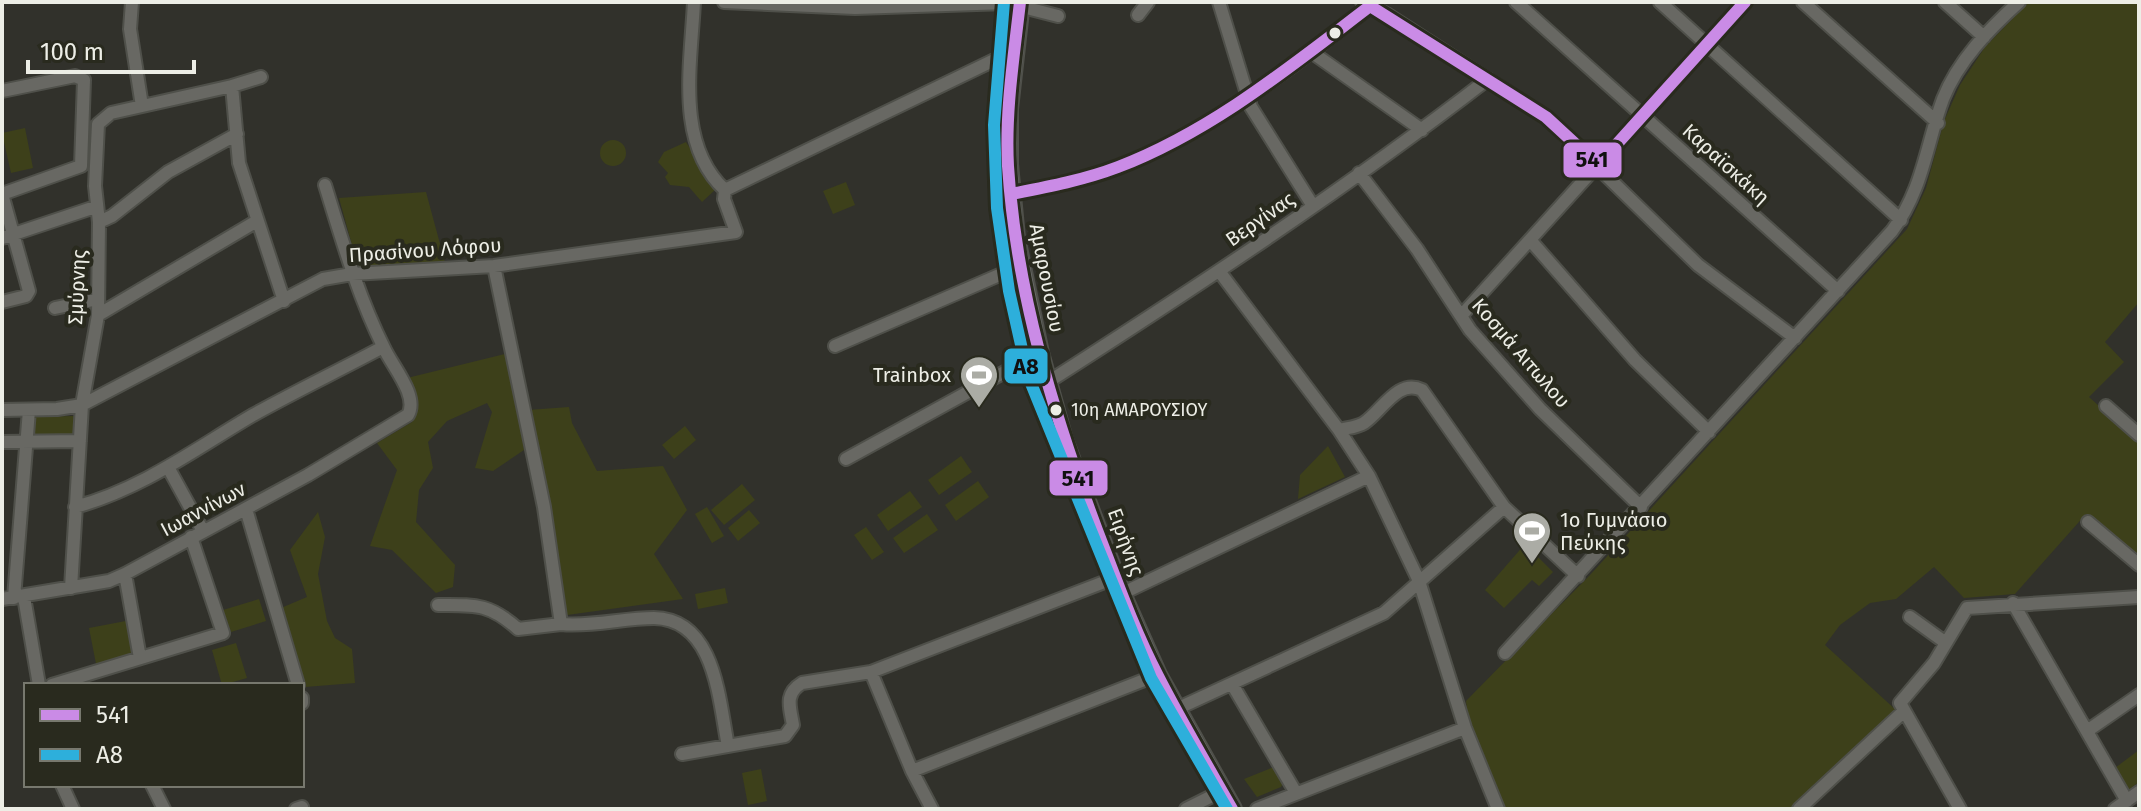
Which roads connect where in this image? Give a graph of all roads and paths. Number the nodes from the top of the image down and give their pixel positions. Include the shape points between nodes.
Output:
1 (132, 2) edge
2 (694, 2) edge
3 (724, 2) edge
4 (1148, 2) edge
5 (1219, 2) edge
6 (1516, 2) edge
7 (1660, 2) edge
8 (1745, 2) edge
9 (1803, 2) edge
10 (1945, 2) edge
11 (2019, 2) edge
12 (1020, 3) edge
13 (1369, 3) edge
14 (940, 4) edge
15 (1138, 15) dead end
16 (1058, 16) dead end
17 (1984, 37) junction
18 (1707, 45) junction
19 (1013, 51) junction
20 (1310, 51) junction
21 (261, 77) dead end
22 (1488, 79) junction
23 (230, 86) junction
24 (2, 91) edge
25 (1246, 95) junction
26 (142, 106) junction
27 (1643, 116) junction
28 (1938, 123) junction
29 (98, 124) junction
30 (83, 126) junction
31 (1422, 130) junction
32 (237, 134) junction
33 (1598, 165) junction
34 (1359, 173) junction
35 (325, 185) dead end
36 (725, 190) junction
37 (2, 194) edge
38 (1011, 194) junction
39 (1313, 206) junction
40 (95, 207) junction
41 (1901, 220) junction
42 (257, 221) junction
43 (99, 222) junction
44 (8, 236) edge
45 (1531, 241) junction
46 (494, 266) junction
47 (1020, 266) junction
48 (1219, 271) junction
49 (352, 274) junction
50 (1838, 291) junction
51 (98, 299) junction
52 (284, 301) junction
53 (2, 302) edge
54 (55, 308) dead end
55 (98, 315) junction
56 (1461, 316) junction
57 (1795, 338) junction
58 (835, 346) dead end
59 (383, 347) junction
60 (1039, 353) junction
61 (1048, 382) junction
62 (82, 405) junction
63 (2106, 406) dead end
64 (2, 410) edge
65 (29, 410) junction
66 (1059, 417) joint
67 (1339, 430) junction
68 (1709, 432) junction
69 (2139, 435) edge
70 (80, 441) junction
71 (2, 442) edge
72 (26, 443) junction
73 (846, 459) dead end
74 (169, 469) junction
75 (1369, 476) junction
76 (75, 507) junction
77 (1504, 507) junction
78 (1641, 507) junction
79 (246, 509) junction
80 (2088, 522) dead end
81 (197, 534) junction
82 (2139, 565) edge
83 (125, 574) junction
84 (1578, 576) junction
85 (1419, 581) junction
86 (1123, 584) junction
87 (71, 588) junction
88 (2139, 597) edge
89 (13, 598) edge
90 (2013, 603) junction
91 (438, 605) dead end
92 (1910, 617) dead end
93 (561, 624) junction
94 (1946, 643) junction
95 (1505, 653) dead end
96 (140, 658) junction
97 (871, 672) junction
98 (1157, 675) junction
99 (38, 683) edge
100 (59, 683) edge
101 (297, 683) edge
102 (1232, 684) junction
103 (2139, 695) edge
104 (1183, 706) junction
105 (1903, 712) junction
106 (1465, 728) junction
107 (2087, 731) junction
108 (728, 746) junction
109 (682, 754) dead end
110 (912, 771) junction
111 (63, 787) edge
112 (153, 787) edge
113 (1222, 791) junction
114 (2139, 792) edge
115 (1296, 793) junction
116 (2127, 801) junction
117 (1816, 803) edge
118 (73, 809) edge
119 (164, 809) edge
120 (932, 809) edge
121 (1186, 809) edge
122 (1232, 809) edge
123 (1246, 809) edge
124 (1257, 809) edge
125 (1498, 809) edge
126 (1799, 809) edge
127 (1960, 809) edge
128 (2115, 809) edge

1 - 26 street via 130,29
2 - 36 street via 691,129 704,166
3 - 14 street via 855,8
4 - 15 street
5 - 25 street
6 - 27 street, Καραϊσκάκη
7 - 18 street
8 - 18 street
9 - 28 street
10 - 17 street
11 - 17 street
12 - 14 street
12 - 16 street
12 - 19 main road, Αμαρουσίου
13 - 20 street
13 - 22 street
17 - 28 street via 1957,71
18 - 27 street
18 - 41 street
19 - 36 street
19 - 38 main road, Αμαρουσίου via 1008,109
20 - 25 street
20 - 31 street
21 - 23 street
22 - 31 street, Βεργίνας
22 - 33 street via 1546,117
23 - 26 street
23 - 32 street
24 - 30 street via 75,76 84,80
25 - 38 street via 1188,134 1119,167
25 - 39 street
26 - 29 street via 111,113
27 - 33 street
27 - 50 street, Καραϊσκάκη
28 - 41 street via 1920,183
29 - 30 street
29 - 40 street, Σμύρνης
30 - 37 street via 81,166
31 - 34 street, Βεργίνας
32 - 42 street via 239,163
32 - 43 street via 168,172
33 - 45 street
33 - 57 street via 1698,265
34 - 39 street, Βεργίνας
34 - 56 street, Κοσμά Αιτωλου
35 - 49 street
36 - 46 street, Πρασίνου Λόφου via 736,232
37 - 44 street
38 - 47 main road, Αμαρουσίου
39 - 48 street, Βεργίνας
40 - 43 street, Σμύρνης
40 - 44 street
41 - 50 street
42 - 52 street
42 - 55 street
43 - 51 street, Σμύρνης
44 - 53 street via 29,294
45 - 56 street
45 - 68 street via 1635,360
46 - 49 street, Πρασίνου Λόφου
46 - 93 street via 544,507
47 - 58 street
47 - 60 main road, Αμαρουσίου
48 - 61 street, Βεργίνας
48 - 67 street
49 - 52 street, Πρασίνου Λόφου via 323,279
49 - 59 street
50 - 57 street
51 - 54 street
51 - 55 street, Σμύρνης
52 - 62 street, Πρασίνου Λόφου
55 - 62 street, Σμύρνης
56 - 78 street, Κοσμά Αιτωλου via 1540,409
57 - 68 street
59 - 74 street via 253,415
59 - 79 street, Ιωαννίνων via 410,397 408,415
60 - 61 main road, Αμαρουσίου
60 - 73 street
61 - 66 main road, Αμαρουσίου
62 - 65 street, Πρασίνου Λόφου
62 - 70 street, Σμύρνης
63 - 69 street
64 - 65 street, Πρασίνου Λόφου
65 - 72 street
66 - 86 main road, Ειρήνης via 1063,440
67 - 75 street
67 - 77 street via 1363,425 1403,388 1422,390
68 - 78 street
70 - 72 street
70 - 76 street, Σμύρνης
71 - 72 street
72 - 89 street
74 - 76 street
74 - 81 street
75 - 85 street
75 - 86 street
76 - 87 street, Σμύρνης
77 - 84 street
77 - 85 street
78 - 84 street
79 - 81 street, Ιωαννίνων
79 - 101 street
80 - 82 street
81 - 83 street, Ιωαννίνων
81 - 96 street via 223,633
83 - 87 street, Ιωαννίνων
83 - 96 street
84 - 95 street
85 - 102 street via 1384,613
85 - 106 street
86 - 97 street
86 - 98 main road, Ειρήνης
86 - 104 main road, Ειρήνης
87 - 89 street, Ιωαννίνων
88 - 90 street
89 - 99 street
90 - 94 street via 1967,608
90 - 107 street
91 - 93 street via 480,605 518,629
92 - 94 street
93 - 108 street via 655,618 688,631 711,660
94 - 105 street via 1900,703
96 - 100 street
97 - 108 street via 802,683 789,697 793,725 785,736
97 - 110 street
98 - 110 street
98 - 113 main road, Ειρήνης
102 - 104 street
102 - 115 street
103 - 107 street
104 - 123 main road, Ειρήνης
105 - 117 street
105 - 127 street
106 - 115 street
106 - 125 street
107 - 116 street
108 - 109 street
110 - 120 street
111 - 118 street
112 - 119 street
113 - 121 street
113 - 122 main road, Ειρήνης
114 - 116 street
115 - 124 street
116 - 128 street
117 - 126 street

